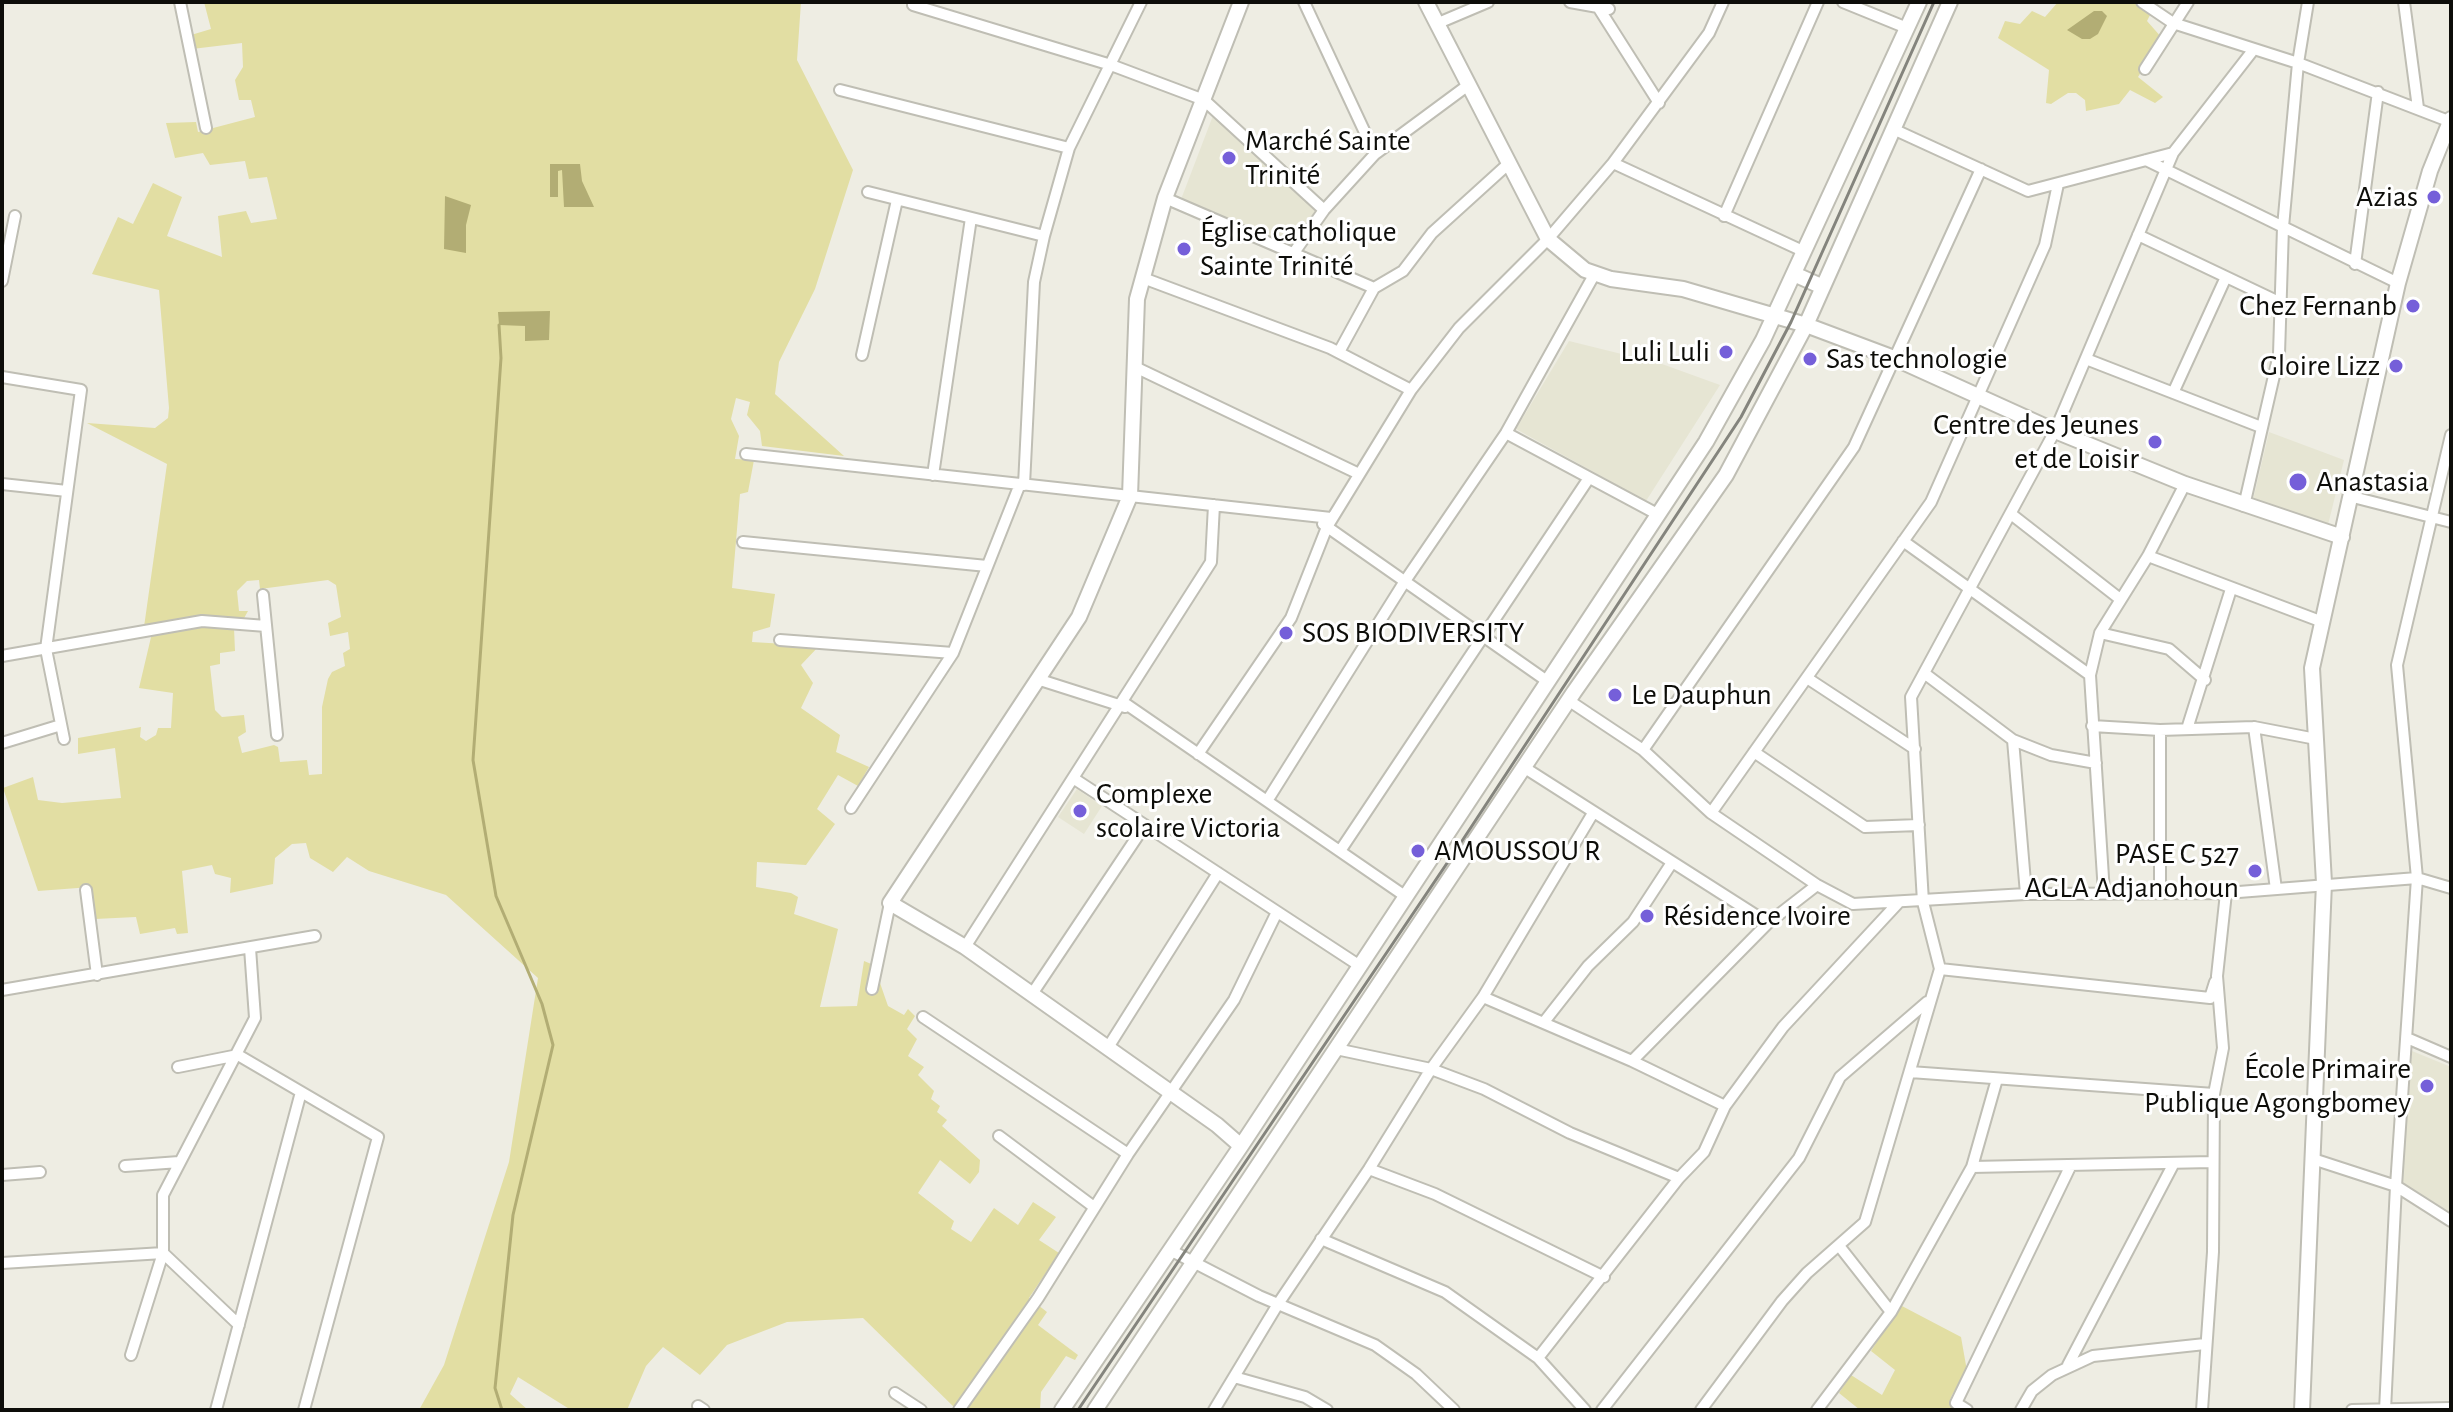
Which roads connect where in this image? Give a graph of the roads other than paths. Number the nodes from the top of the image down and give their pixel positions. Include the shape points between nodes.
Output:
1 (180, 2) edge
2 (1141, 2) edge
3 (1241, 2) edge
4 (1304, 2) edge
5 (1426, 2) edge
6 (1488, 2) edge
7 (1570, 2) edge
8 (1723, 2) edge
9 (1818, 2) edge
10 (1843, 2) edge
11 (1919, 2) edge
12 (1950, 2) edge
13 (2142, 2) edge
14 (2188, 2) edge
15 (2308, 2) edge
16 (2404, 2) edge
17 (913, 5) dead end
18 (1606, 9) edge
19 (2173, 23) junction
20 (1436, 24) junction
21 (1907, 28) junction
22 (2254, 49) junction
23 (2298, 63) junction
24 (1111, 65) junction
25 (2145, 69) dead end
26 (1467, 86) junction
27 (840, 90) dead end
28 (2378, 92) junction
29 (1204, 100) junction
30 (1659, 103) junction
31 (2418, 108) junction
32 (2450, 121) edge
33 (206, 128) dead end
34 (1893, 129) junction
35 (1069, 148) junction
36 (2173, 153) junction
37 (1375, 154) junction
38 (2146, 160) junction
39 (1613, 163) junction
40 (1507, 165) junction
41 (1981, 169) junction
42 (2166, 170) junction
43 (2058, 184) junction
44 (868, 192) dead end
45 (1165, 198) junction
46 (897, 200) junction
47 (1324, 210) junction
48 (15, 216) dead end
49 (1724, 216) junction
50 (971, 218) junction
51 (2283, 227) junction
52 (2138, 235) junction
53 (1044, 236) junction
54 (1548, 239) junction
55 (1805, 252) junction
56 (1293, 254) junction
57 (2355, 264) junction
58 (1794, 274) junction
59 (1594, 275) junction
60 (2226, 277) junction
61 (1143, 278) junction
62 (2, 281) edge
63 (2398, 283) junction
64 (1823, 287) junction
65 (1374, 288) junction
66 (2281, 303) junction
67 (1774, 317) junction
68 (1806, 325) junction
69 (1339, 352) junction
70 (862, 355) dead end
71 (1894, 358) junction
72 (2086, 359) junction
73 (1135, 367) junction
74 (2, 377) edge
75 (1411, 390) junction
76 (2173, 393) junction
77 (1978, 395) junction
78 (2261, 427) junction
79 (2055, 431) junction
80 (1506, 433) junction
81 (2450, 442) edge
82 (746, 454) dead end
83 (1357, 473) junction
84 (933, 475) junction
85 (1589, 478) junction
86 (2, 484) edge
87 (2185, 484) junction
88 (1022, 485) junction
89 (67, 491) junction
90 (1130, 496) junction
91 (2349, 496) junction
92 (1214, 505) junction
93 (2244, 506) junction
94 (2011, 514) junction
95 (1659, 515) junction
96 (2431, 517) junction
97 (1329, 522) junction
98 (2451, 522) edge
99 (2342, 537) junction
100 (1903, 541) junction
101 (743, 542) dead end
102 (2148, 556) junction
103 (987, 566) junction
104 (1405, 581) junction
105 (1970, 589) junction
106 (2231, 589) junction
107 (263, 595) dead end
108 (2120, 599) junction
109 (2320, 621) junction
110 (266, 626) junction
111 (2100, 633) junction
112 (1484, 636) junction
113 (780, 640) dead end
114 (46, 649) junction
115 (953, 653) junction
116 (2, 656) edge
117 (1924, 673) junction
118 (2090, 675) junction
119 (1807, 678) junction
120 (1037, 679) junction
121 (2205, 680) junction
122 (1547, 681) junction
123 (1568, 700) junction
124 (1121, 704) junction
125 (61, 725) junction
126 (2092, 726) junction
127 (2254, 727) junction
128 (2187, 729) junction
129 (2160, 730) junction
130 (277, 735) dead end
131 (64, 739) dead end
132 (2316, 739) junction
133 (2013, 740) junction
134 (2, 743) edge
135 (1915, 749) junction
136 (1643, 750) junction
137 (1754, 752) junction
138 (1198, 754) junction
139 (2096, 763) junction
140 (1525, 768) junction
141 (1073, 778) junction
142 (1267, 801) junction
143 (851, 808) dead end
144 (1593, 813) junction
145 (1711, 813) junction
146 (1145, 825) junction
147 (1919, 825) junction
148 (1447, 833) junction
149 (1471, 848) junction
150 (1340, 851) junction
151 (1671, 864) junction
152 (1218, 873) junction
153 (2417, 878) junction
154 (2324, 883) junction
155 (1817, 885) junction
156 (2451, 888) edge
157 (2276, 889) junction
158 (86, 890) dead end
159 (2160, 891) junction
160 (2104, 893) junction
161 (2226, 893) junction
162 (2026, 894) junction
163 (1405, 896) junction
164 (1899, 902) junction
165 (1923, 902) junction
166 (890, 903) junction
167 (1277, 912) junction
168 (1768, 923) junction
169 (315, 936) dead end
170 (965, 947) junction
171 (250, 948) junction
172 (1360, 966) junction
173 (1940, 969) junction
174 (97, 975) junction
175 (2217, 976) junction
176 (872, 989) dead end
177 (2, 990) edge
178 (1032, 994) junction
179 (1483, 997) junction
180 (1927, 1002) junction
181 (923, 1017) dead end
182 (1544, 1022) junction
183 (2407, 1038) junction
184 (1107, 1049) junction
185 (1336, 1049) junction
186 (238, 1055) junction
187 (2451, 1057) edge
188 (1632, 1061) junction
189 (178, 1067) dead end
190 (1431, 1069) junction
191 (1910, 1072) junction
192 (1997, 1079) junction
193 (301, 1092) junction
194 (1171, 1092) junction
195 (2214, 1094) junction
196 (1725, 1106) junction
197 (1251, 1131) junction
198 (999, 1136) dead end
199 (1271, 1145) junction
200 (1241, 1146) junction
201 (1128, 1154) junction
202 (2313, 1159) junction
203 (179, 1162) junction
204 (2212, 1162) junction
205 (2174, 1163) junction
206 (125, 1166) dead end
207 (1972, 1167) junction
208 (2070, 1167) junction
209 (1369, 1169) junction
210 (40, 1172) dead end
211 (2, 1175) edge
212 (1679, 1178) junction
213 (2396, 1186) junction
214 (1094, 1207) junction
215 (2451, 1221) edge
216 (1321, 1239) junction
217 (1840, 1247) junction
218 (1170, 1250) junction
219 (163, 1253) junction
220 (2, 1263) edge
221 (1192, 1264) junction
222 (1604, 1277) junction
223 (1278, 1304) junction
224 (1891, 1312) junction
225 (239, 1325) junction
226 (2205, 1344) junction
227 (131, 1355) dead end
228 (1538, 1358) junction
229 (2068, 1365) junction
230 (1234, 1377) junction
231 (1081, 1383) junction
232 (895, 1393) dead end
233 (1099, 1404) edge
234 (2451, 1408) edge
235 (216, 1410) edge
236 (304, 1410) edge
237 (921, 1410) edge
238 (959, 1410) edge
239 (1062, 1410) edge
240 (1214, 1410) edge
241 (1327, 1410) edge
242 (1454, 1410) edge
243 (1585, 1410) edge
244 (1602, 1410) edge
245 (1701, 1410) edge
246 (1817, 1410) edge
247 (1967, 1410) edge
248 (2021, 1410) edge
249 (2202, 1410) edge
250 (2302, 1410) edge
251 (2352, 1410) edge
252 (2385, 1410) edge

1 - 33 street
2 - 24 street
3 - 29 street
4 - 37 street
5 - 20 street
6 - 20 street
7 - 18 street
8 - 30 street via 1709,33
9 - 49 street
10 - 21 street
11 - 21 street
12 - 34 street
13 - 19 street
14 - 19 street
15 - 23 street
16 - 31 street
17 - 24 street
18 - 30 street
19 - 22 street
19 - 25 street
20 - 26 street
21 - 55 street
22 - 23 street
22 - 36 street
23 - 28 street
23 - 51 street
24 - 29 street
24 - 35 street
26 - 37 street
26 - 40 street
27 - 35 street
28 - 31 street
28 - 57 street
29 - 45 street
29 - 47 street
30 - 39 street
31 - 32 street
32 - 63 street
34 - 41 street
34 - 64 street
35 - 53 street
36 - 38 street
36 - 42 street
37 - 47 street
38 - 42 street
38 - 43 street
39 - 49 street
39 - 54 street
40 - 54 street
40 - 65 street via 1432,233 1403,271
41 - 43 street via 2028,191
41 - 71 street
42 - 51 street
42 - 52 street
43 - 77 street via 2045,245
44 - 46 street
45 - 56 street
45 - 61 street
46 - 50 street
46 - 70 street
47 - 56 street
48 - 62 street
49 - 55 street
50 - 53 street
50 - 84 street
51 - 57 street
51 - 66 street
52 - 60 street
52 - 72 street
53 - 88 street via 1034,282
54 - 59 street
54 - 75 street via 1459,328
55 - 58 street
56 - 65 street
57 - 63 street
58 - 64 street
58 - 67 street
59 - 67 street via 1683,289
59 - 80 street
60 - 66 street
60 - 76 street
61 - 69 street
61 - 73 street via 1137,299
63 - 91 street
64 - 68 street
65 - 69 street
66 - 78 street via 2279,354
67 - 68 street
67 - 95 street via 1726,408
68 - 71 street
68 - 123 street via 1726,475
69 - 75 street
71 - 77 street
71 - 136 street via 1854,447
72 - 76 street
72 - 79 street
73 - 83 street
73 - 90 street
74 - 89 street via 81,390
75 - 83 street
76 - 78 street
77 - 79 street
77 - 100 street via 1931,502
78 - 93 street
79 - 87 street
79 - 94 street
80 - 85 street
80 - 104 street
81 - 96 street
82 - 84 street
83 - 97 street
84 - 88 street
85 - 95 street
85 - 112 street
86 - 89 street
87 - 93 street
87 - 102 street
88 - 90 street
88 - 103 street
89 - 114 street
90 - 92 street
90 - 120 street via 1079,617
91 - 96 street
91 - 99 street
92 - 97 street
92 - 124 street via 1211,562
93 - 99 street
94 - 105 street
94 - 108 street
95 - 122 street
96 - 98 street
96 - 153 street via 2397,665
97 - 104 street
97 - 138 street via 1291,618
99 - 109 street
100 - 105 street
100 - 119 street
101 - 103 street
102 - 106 street
102 - 108 street
103 - 115 street
104 - 112 street
104 - 142 street
105 - 117 street
105 - 118 street
106 - 109 street
106 - 121 street
107 - 110 street
108 - 111 street
109 - 132 street via 2312,668
110 - 114 street via 202,621
110 - 130 street
111 - 118 street
111 - 121 street via 2169,649
112 - 122 street
112 - 150 street
113 - 115 street
114 - 116 street
114 - 125 street
115 - 143 street
117 - 133 street
117 - 135 street via 1911,697
118 - 126 street
119 - 135 street
119 - 137 street
120 - 124 street
120 - 166 street
121 - 128 street
122 - 148 street
123 - 136 street
123 - 140 street
124 - 138 street
124 - 141 street
125 - 131 street
125 - 134 street
126 - 129 street
126 - 139 street
127 - 128 street
127 - 132 street
127 - 157 street
128 - 129 street
129 - 159 street
132 - 154 street
133 - 139 street via 2051,755
133 - 162 street
135 - 147 street
136 - 145 street
137 - 145 street
137 - 147 street via 1865,827
138 - 142 street
139 - 160 street
140 - 144 street
140 - 149 street
141 - 146 street
141 - 170 street
142 - 150 street
144 - 151 street
144 - 179 street
145 - 155 street
146 - 152 street
146 - 178 street
147 - 165 street
148 - 149 street
148 - 163 street
149 - 185 street
150 - 163 street
151 - 168 street
151 - 182 street via 1633,922 1588,966
152 - 167 street
152 - 184 street
153 - 154 street
153 - 156 street
153 - 183 street
154 - 157 street
154 - 202 street
155 - 164 street via 1853,904
155 - 168 street
157 - 161 street
158 - 174 street
159 - 160 street
159 - 161 street
160 - 162 street
161 - 175 street
162 - 165 street
163 - 172 street
164 - 165 street
164 - 196 street via 1783,1027
165 - 173 street
166 - 170 street
166 - 176 street
167 - 172 street
167 - 194 street via 1234,1000
168 - 188 street
169 - 171 street
170 - 178 street
171 - 174 street
171 - 186 street via 255,1018
172 - 197 street
173 - 175 street via 2210,998
173 - 180 street
174 - 177 street
175 - 195 street via 2223,1048
178 - 184 street
179 - 182 street
179 - 190 street
180 - 191 street
180 - 244 street via 1840,1077 1799,1158
181 - 201 street
182 - 188 street
183 - 187 street
183 - 213 street
184 - 194 street
185 - 190 street
185 - 199 street
186 - 189 street
186 - 193 street
186 - 203 street
188 - 196 street
190 - 209 street
190 - 212 street
191 - 192 street
191 - 217 street via 1865,1222
192 - 195 street
192 - 207 street
193 - 225 street
193 - 236 street via 378,1137
194 - 200 street
194 - 201 street
195 - 204 street
196 - 212 street via 1704,1152
197 - 199 street
197 - 200 street
198 - 214 street
199 - 221 street
200 - 218 street
201 - 214 street
202 - 213 street
202 - 250 street
203 - 206 street
203 - 219 street via 163,1195
204 - 205 street
204 - 226 street via 2213,1252
205 - 208 street
205 - 229 street
207 - 208 street
207 - 224 street
208 - 247 street via 1956,1403
209 - 216 street
209 - 222 street via 1435,1194
210 - 211 street
212 - 222 street
213 - 215 street
213 - 252 street
214 - 238 street
216 - 223 street
216 - 228 street via 1445,1292
217 - 224 street
217 - 245 street via 1782,1301
218 - 221 street
218 - 231 street
219 - 220 street
219 - 225 street
219 - 227 street
221 - 223 street
221 - 233 street
222 - 228 street
223 - 230 street
223 - 242 street via 1375,1345
224 - 246 street
225 - 235 street
226 - 229 street via 2093,1356
226 - 249 street
228 - 243 street
229 - 248 street via 2032,1391
230 - 240 street
230 - 241 street via 1305,1397
231 - 233 street
231 - 239 street
232 - 237 street
234 - 252 street
251 - 252 street

